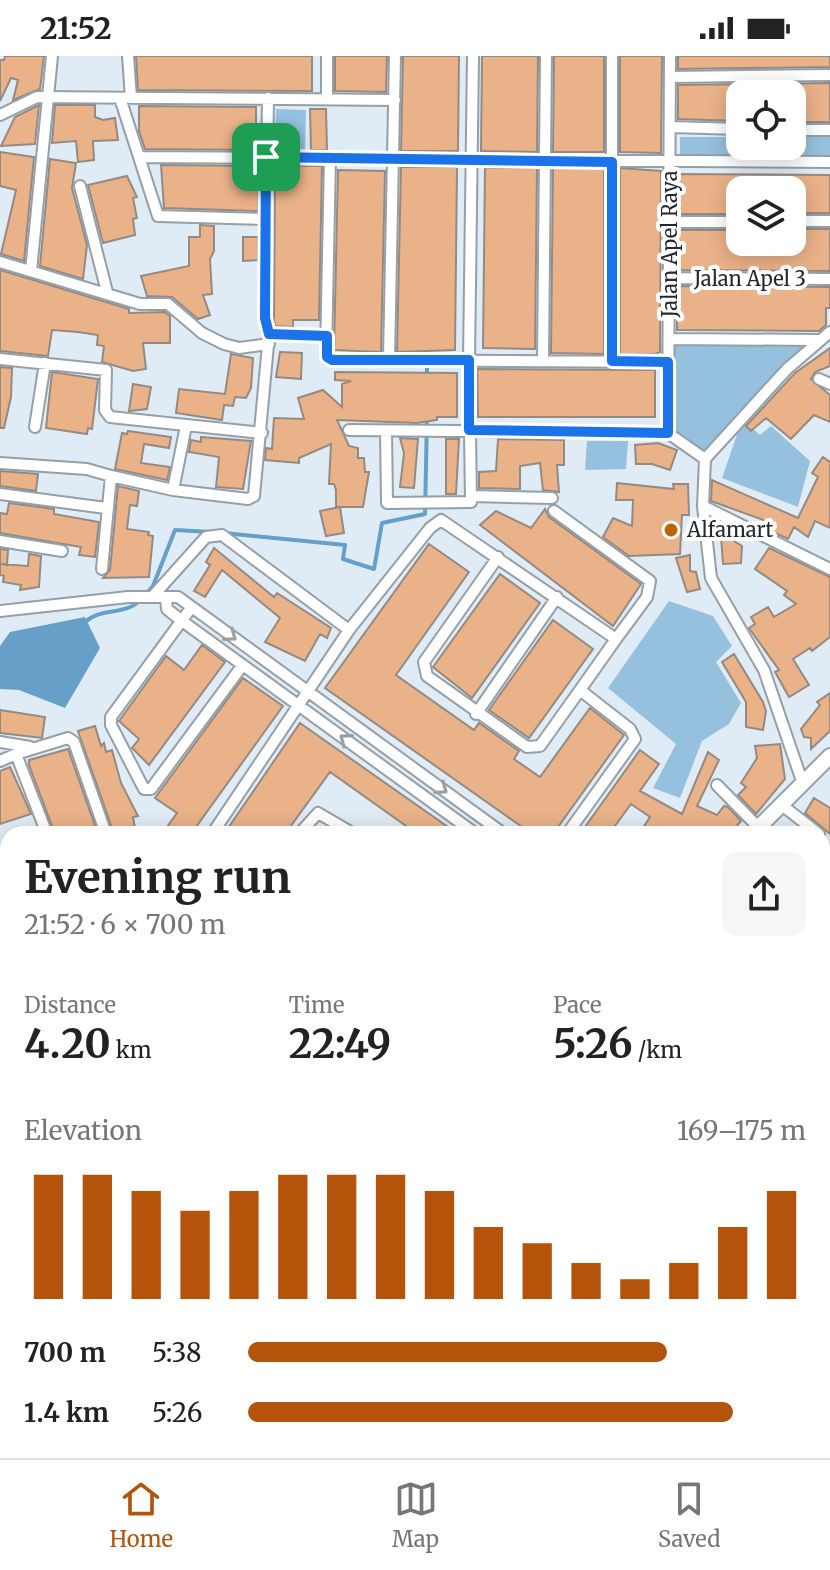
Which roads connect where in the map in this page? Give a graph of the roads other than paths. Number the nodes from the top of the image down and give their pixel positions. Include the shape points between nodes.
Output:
1 (52, 56) edge
2 (128, 56) edge
3 (327, 56) edge
4 (395, 56) edge
5 (473, 56) edge
6 (546, 56) edge
7 (612, 56) edge
8 (670, 56) edge
9 (830, 75) edge
10 (670, 77) junction
11 (48, 97) junction
12 (126, 98) junction
13 (268, 98) junction
14 (327, 98) junction
15 (395, 100) junction
16 (0, 115) edge
17 (670, 127) junction
18 (726, 129) edge
19 (806, 130) edge
20 (830, 130) edge
21 (139, 157) junction
22 (266, 157) junction
23 (330, 158) junction
24 (395, 158) junction
25 (472, 160) junction
26 (670, 160) junction
27 (546, 162) junction
28 (612, 162) junction
29 (830, 162) edge
30 (80, 186) dead end
31 (266, 219) junction
32 (806, 221) edge
33 (830, 221) edge
34 (670, 222) junction
35 (726, 222) edge
36 (0, 262) edge
37 (31, 271) junction
38 (670, 278) junction
39 (830, 279) edge
40 (107, 292) junction
41 (830, 332) edge
42 (327, 336) junction
43 (269, 339) junction
44 (669, 339) junction
45 (818, 340) junction
46 (0, 359) edge
47 (389, 359) junction
48 (543, 359) junction
49 (469, 360) junction
50 (612, 361) junction
51 (668, 362) junction
52 (45, 363) junction
53 (186, 426) junction
54 (35, 427) dead end
55 (350, 430) dead end
56 (469, 430) junction
57 (386, 431) junction
58 (262, 433) junction
59 (668, 433) junction
60 (705, 459) junction
61 (0, 463) edge
62 (111, 476) junction
63 (173, 490) junction
64 (0, 494) edge
65 (473, 496) junction
66 (552, 498) dead end
67 (703, 506) junction
68 (106, 508) junction
69 (554, 511) dead end
70 (0, 541) edge
71 (62, 551) dead end
72 (498, 557) junction
73 (102, 569) dead end
74 (830, 569) edge
75 (152, 596) junction
76 (557, 597) junction
77 (166, 598) junction
78 (191, 608) junction
79 (0, 611) edge
80 (182, 621) junction
81 (349, 630) junction
82 (616, 639) junction
83 (242, 666) junction
84 (580, 690) junction
85 (308, 692) junction
86 (298, 705) junction
87 (476, 714) junction
88 (0, 742) edge
89 (31, 748) junction
90 (16, 754) junction
91 (830, 756) edge
92 (0, 761) edge
93 (803, 784) junction
94 (717, 785) dead end
95 (783, 806) junction
96 (44, 826) edge
97 (103, 826) edge
98 (217, 826) edge
99 (306, 826) edge
100 (340, 826) edge
101 (465, 826) edge
102 (493, 826) edge
103 (573, 826) edge
104 (752, 826) edge
105 (761, 826) edge
106 (809, 826) edge

1 - 11 street
2 - 12 street
3 - 14 street
4 - 15 street
5 - 25 street
6 - 27 street
7 - 28 street
8 - 10 street, Jalan Apel Raya
9 - 10 street
10 - 17 street, Jalan Apel Raya
11 - 12 street
11 - 16 street via 31,97
11 - 37 street
12 - 13 street
12 - 21 street
13 - 14 street
13 - 22 street
14 - 15 street
15 - 24 street
17 - 18 street
17 - 26 street, Jalan Apel Raya
19 - 20 street
21 - 22 street
21 - 31 street via 158,216
22 - 23 street
22 - 31 street
23 - 24 street
23 - 42 street
24 - 25 street
24 - 47 street
25 - 27 street
25 - 49 street
26 - 28 street
26 - 29 street
26 - 34 street, Jalan Apel Raya
27 - 28 street
27 - 48 street
28 - 50 street
30 - 40 street
31 - 43 street
32 - 33 street
34 - 35 street
34 - 38 street, Jalan Apel Raya
36 - 37 street
37 - 40 street
38 - 39 street, Jalan Apel 3
38 - 44 street, Jalan Apel Raya
40 - 43 street via 140,304 172,306 202,333 224,344 239,348
41 - 45 street
42 - 43 street
42 - 47 street via 327,357 332,360
43 - 58 street
44 - 45 street
44 - 51 street, Jalan Apel Raya
45 - 60 street
46 - 52 street
47 - 49 street
48 - 49 street
48 - 50 street
49 - 56 street
50 - 51 street
51 - 59 street, Jalan Apel Raya
52 - 53 street via 106,370 105,410 110,417
52 - 54 street
53 - 58 street
53 - 63 street
55 - 57 street
56 - 57 street
56 - 59 street
56 - 65 street
57 - 65 street via 390,505 468,503
58 - 63 street via 252,498
59 - 60 street
60 - 67 street
61 - 62 street via 87,469
62 - 63 street
62 - 68 street
64 - 68 street
65 - 66 street
67 - 74 street
67 - 93 street via 711,578 764,670
68 - 73 street
69 - 82 street via 650,581 647,597
70 - 71 street
72 - 76 street
72 - 81 street via 447,522 436,522
72 - 87 street via 424,662 427,676
75 - 77 street
75 - 79 street
75 - 81 street via 206,537 222,535
76 - 82 street
76 - 87 street
77 - 78 street via 178,597
77 - 80 street via 167,609
78 - 80 street
78 -> 85 street
80 - 83 street
80 - 83 street via 111,717 144,789 151,789
81 - 85 street
82 - 84 street
83 - 86 street
84 - 87 street via 534,748
84 - 103 street via 630,729 635,739
85 - 86 street
85 -> 102 street
86 - 98 street
101 -> 86 street
88 - 89 street
89 - 90 street
89 - 97 street via 73,740
90 - 92 street
90 - 96 street
91 - 93 street
93 - 95 street
94 - 104 street
95 - 105 street
95 - 106 street
99 - 100 street via 318,813

